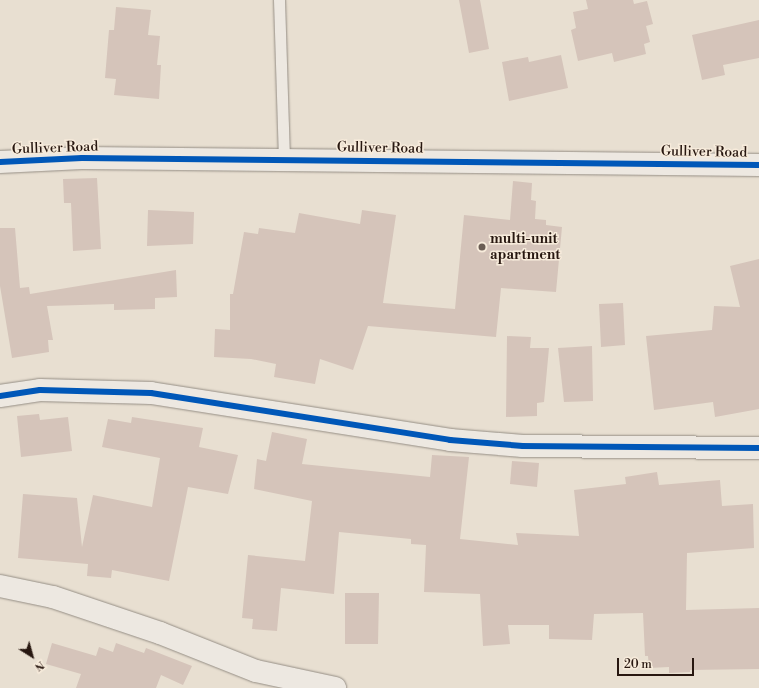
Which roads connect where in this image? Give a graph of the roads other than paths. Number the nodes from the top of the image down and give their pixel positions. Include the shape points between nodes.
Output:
1 (279, 0) edge
2 (284, 158) junction
3 (0, 162) edge
4 (759, 165) edge
5 (0, 396) edge
6 (759, 448) edge
7 (0, 586) edge
8 (335, 688) edge

1 - 2 lane
2 - 3 street, Gulliver Road via 82,158
2 - 4 street, Gulliver Road
5 - 6 street via 40,390 151,393 450,440 523,446
7 - 8 street via 53,596 160,633 256,671

